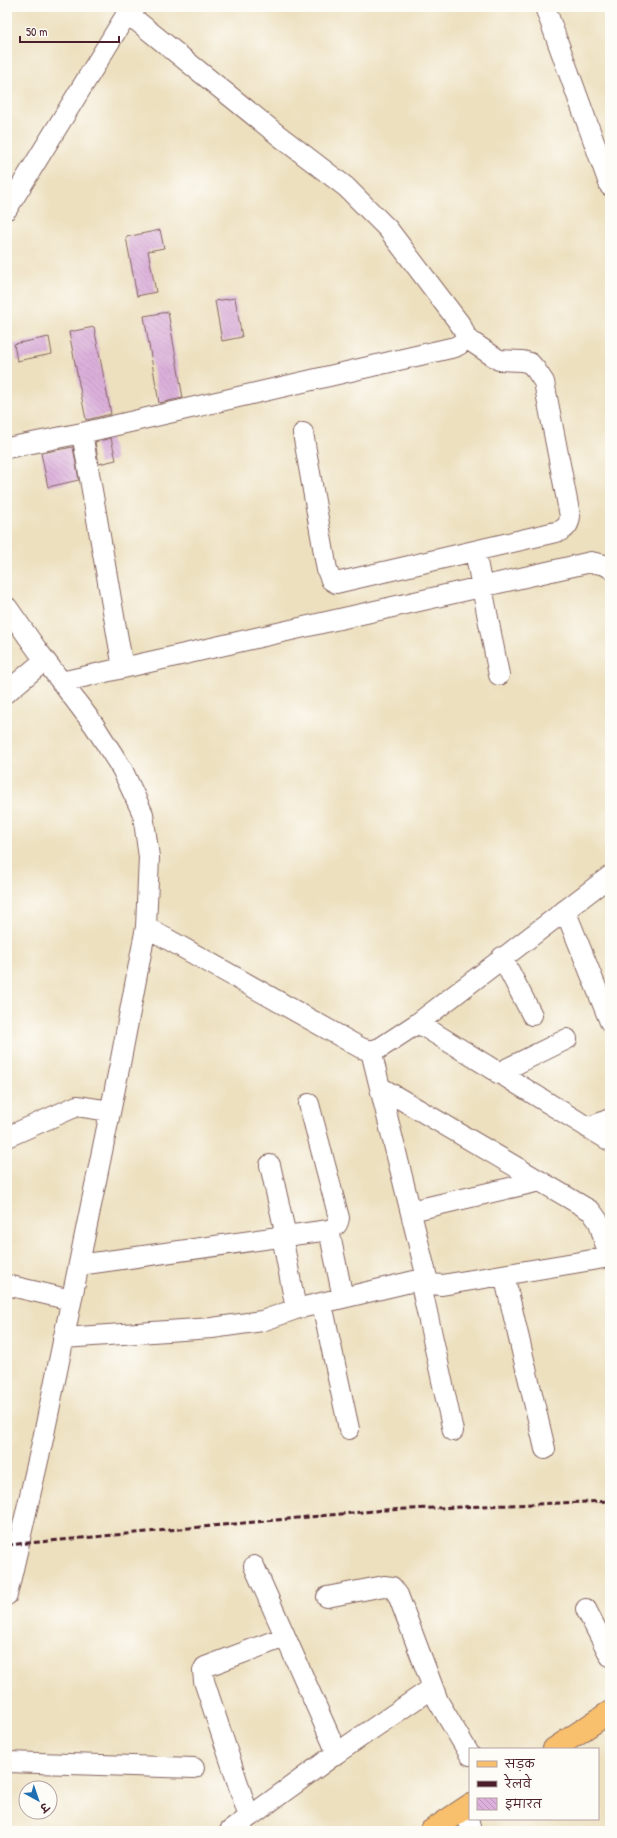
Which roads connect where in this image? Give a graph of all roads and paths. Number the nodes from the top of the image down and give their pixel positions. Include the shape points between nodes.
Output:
1 (545, 7) edge
2 (129, 10) edge
3 (610, 186) edge
4 (7, 209) edge
5 (466, 338) junction
6 (303, 432) dead end
7 (82, 433) junction
8 (7, 448) edge
9 (474, 551) junction
10 (610, 568) edge
11 (482, 587) junction
12 (7, 607) edge
13 (45, 660) junction
14 (122, 668) junction
15 (499, 675) dead end
16 (62, 682) junction
17 (7, 692) edge
18 (610, 876) edge
19 (565, 910) junction
20 (146, 927) junction
21 (502, 957) junction
22 (532, 1015) dead end
23 (610, 1022) edge
24 (418, 1023) junction
25 (567, 1039) dead end
26 (371, 1051) junction
27 (498, 1073) junction
28 (380, 1087) junction
29 (309, 1104) dead end
30 (110, 1111) junction
31 (610, 1119) edge
32 (588, 1128) junction
33 (8, 1133) edge
34 (610, 1141) edge
35 (270, 1165) dead end
36 (540, 1181) junction
37 (411, 1211) junction
38 (329, 1230) junction
39 (284, 1236) junction
40 (609, 1257) edge
41 (78, 1265) junction
42 (504, 1275) junction
43 (424, 1279) junction
44 (7, 1285) edge
45 (343, 1298) junction
46 (71, 1300) junction
47 (322, 1304) junction
48 (296, 1310) junction
49 (64, 1338) junction
50 (349, 1429) dead end
51 (453, 1431) dead end
52 (545, 1449) dead end
53 (254, 1566) dead end
54 (7, 1595) edge
55 (327, 1597) dead end
56 (586, 1609) dead end
57 (285, 1637) junction
58 (610, 1656) edge
59 (432, 1688) junction
60 (610, 1712) edge
61 (556, 1748) edge
62 (336, 1753) junction
63 (469, 1753) edge
64 (7, 1762) edge
65 (194, 1768) dead end
66 (468, 1806) edge
67 (470, 1820) edge
68 (237, 1827) edge
69 (430, 1831) edge
70 (471, 1831) edge

1 - 3 street
2 - 4 street
2 - 5 street via 278,135 346,187 368,208 460,324
5 - 7 street via 455,347
5 - 9 street via 498,360 530,364 544,382 570,516 569,524 560,531
6 - 9 street via 326,570 331,580 336,583 344,582
7 - 8 street
7 - 14 street
9 - 11 street
10 - 11 street via 591,562
11 - 14 street
11 - 15 street
12 - 13 street
13 - 16 street
13 - 17 street
14 - 16 street
16 - 20 street via 122,769 143,814 149,857
18 - 19 street
19 - 21 street
19 - 23 street
20 - 26 street via 361,1048
20 - 30 street
21 - 22 street
21 - 24 street
24 - 26 street via 380,1048
24 - 27 street
25 - 27 street
26 - 28 street
27 - 32 street
28 - 36 street
28 - 37 street
29 - 38 street via 339,1218 338,1223
30 - 33 street via 77,1106
30 - 41 street
31 - 32 street
32 - 34 street
35 - 39 street
36 - 37 street
36 - 40 street via 596,1216
37 - 43 street
38 - 39 street
38 - 45 street
39 - 41 street
39 - 48 street
40 - 42 street
41 - 46 street
42 - 43 street via 436,1286
42 - 52 street
43 - 45 street
43 - 51 street
44 - 46 street
45 - 47 street
46 - 49 street
47 - 48 street
47 - 50 street
48 - 49 street via 262,1321 212,1328
49 - 54 street
53 - 57 street
55 - 59 street via 392,1586 398,1595
56 - 58 street
57 - 62 street
57 - 68 street via 205,1667 203,1671
59 - 62 street
59 - 63 street
60 - 61 main road
62 - 68 street
64 - 65 street
66 - 69 main road
67 - 70 street

